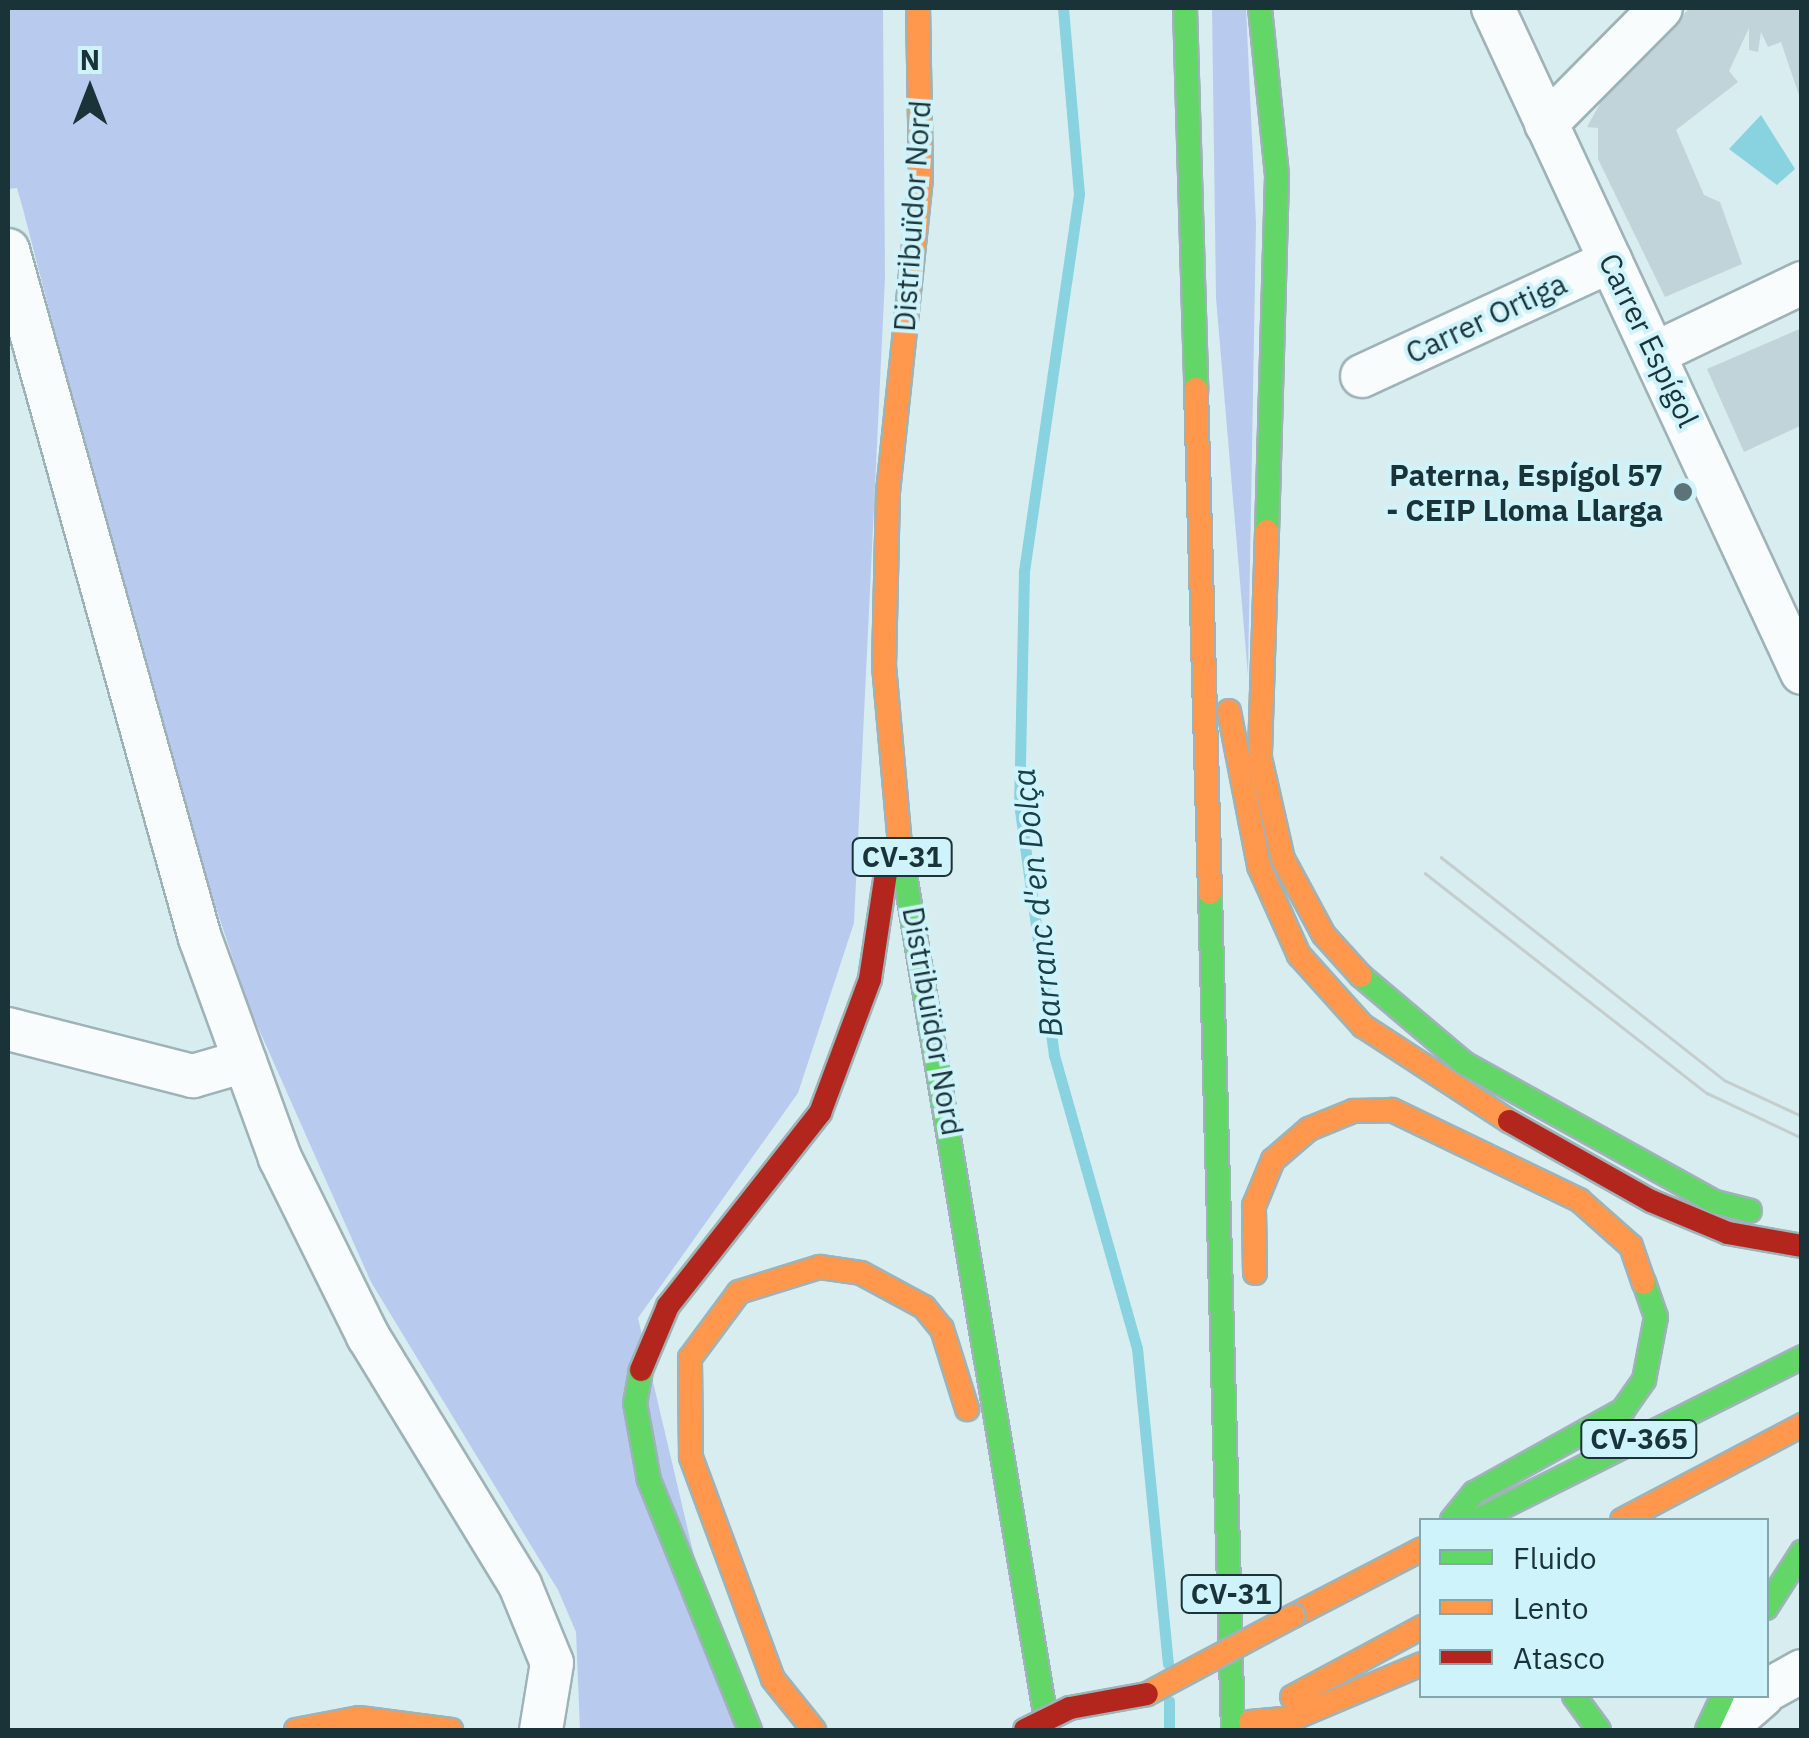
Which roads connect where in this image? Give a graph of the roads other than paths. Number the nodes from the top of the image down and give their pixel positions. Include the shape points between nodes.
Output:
1 (918, 8) edge
2 (1186, 8) edge
3 (1260, 8) edge
4 (1493, 8) edge
5 (1661, 8) edge
6 (1546, 124) junction
7 (8, 250) edge
8 (1611, 261) junction
9 (1802, 283) edge
10 (1658, 352) junction
11 (1362, 376) dead end
12 (1199, 626) junction
13 (1802, 674) edge
14 (894, 820) junction
15 (8, 1029) edge
16 (244, 1060) junction
17 (1802, 1223) edge
18 (1802, 1246) edge
19 (1255, 1303) dead end
20 (1802, 1356) edge
21 (1250, 1396) dead end
22 (1802, 1425) edge
23 (1228, 1457) junction
24 (1454, 1518) edge
25 (1481, 1518) edge
26 (1626, 1518) edge
27 (1419, 1551) edge
28 (1802, 1552) edge
29 (1769, 1603) edge
30 (1419, 1629) edge
31 (1419, 1665) edge
32 (1802, 1670) edge
33 (1769, 1690) edge
34 (1146, 1694) junction
35 (1043, 1698) junction
36 (1575, 1698) edge
37 (1722, 1698) edge
38 (1758, 1698) edge
39 (1294, 1707) junction
40 (1239, 1728) edge
41 (296, 1730) edge
42 (451, 1730) edge
43 (542, 1730) edge
44 (750, 1730) edge
45 (814, 1730) edge
46 (1026, 1730) edge
47 (1048, 1730) edge
48 (1080, 1730) edge
49 (1599, 1730) edge
50 (1707, 1730) edge
51 (1723, 1730) edge

1 - 14 main road, Distribuïdor Nord / CV-31 via 920,179 888,492
2 - 12 main road, CV-31 via 1194,77
3 - 17 main road via 1277,176 1260,758 1283,859 1336,948 1394,1012 1464,1063 1715,1202
4 - 6 street, Carrer Espígol
5 - 6 street
6 - 8 street, Carrer Espígol
7 - 16 street via 200,938
8 - 10 street, Carrer Espígol
8 - 11 street, Carrer Ortiga
9 - 10 street
10 - 13 street, Carrer Espígol
12 - 18 main road via 1226,695 1259,866 1299,955 1363,1026 1443,1084 1651,1201 1728,1233
12 - 23 main road, CV-31
14 - 35 main road, Distribuïdor Nord / CV-31 via 927,970
14 - 44 main road via 870,979 820,1113 668,1306 643,1358 635,1403 649,1480
15 - 16 street via 193,1076
16 - 43 street via 280,1158 368,1336 520,1585 552,1664
19 - 24 main road via 1254,1206 1274,1160 1308,1128 1354,1111 1392,1110 1464,1138 1579,1200 1631,1246 1656,1317 1644,1380 1623,1410 1474,1493
20 - 25 main road, CV-365
21 - 23 main road
22 - 26 main road, CV-365
23 - 40 main road, CV-31
27 - 34 main road, bridge
28 - 29 main road
30 - 39 main road
31 - 39 main road
32 - 33 street
34 - 46 main road, bridge via 1070,1708
34 - 48 main road
35 - 45 main road via 1008,1645 956,1357 942,1329 894,1287 820,1266 739,1292 690,1358 684,1394 691,1458 773,1679
35 - 47 main road, Distribuïdor Nord / CV-31
36 - 49 main road
37 - 50 main road
38 - 51 street
39 - 40 main road
41 - 42 main road via 359,1718

